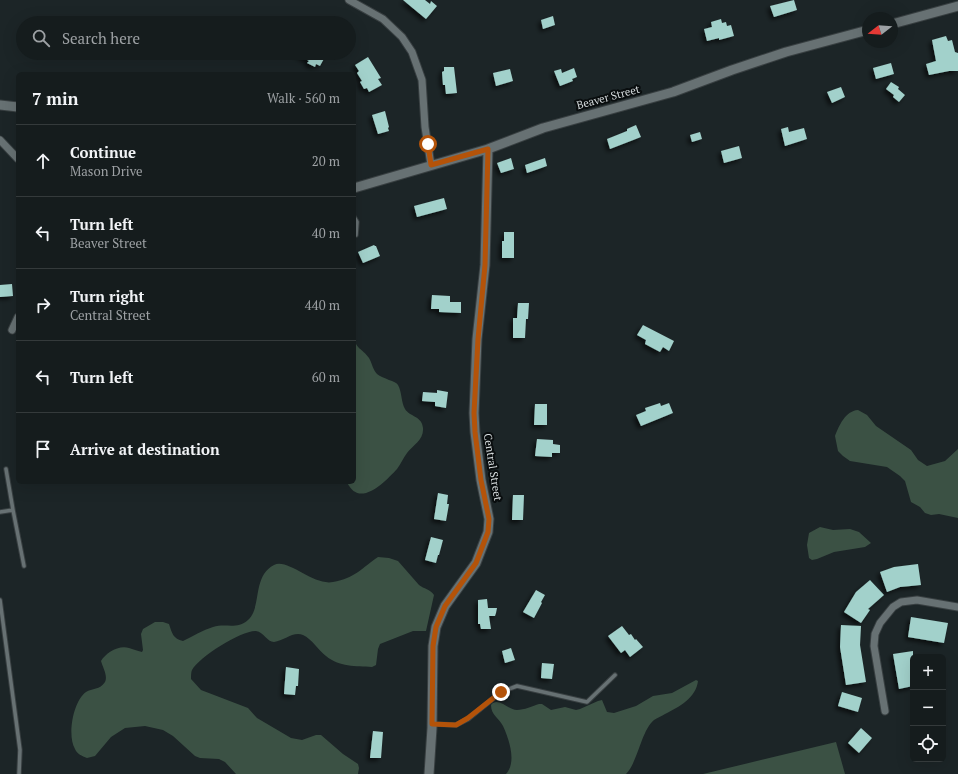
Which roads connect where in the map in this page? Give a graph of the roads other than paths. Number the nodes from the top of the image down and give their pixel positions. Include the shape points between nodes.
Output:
1 (349, 0) edge
2 (958, 6) edge
3 (898, 22) edge
4 (862, 32) edge
5 (0, 105) edge
6 (16, 107) edge
7 (0, 140) edge
8 (488, 149) junction
9 (16, 157) edge
10 (431, 165) junction
11 (356, 187) edge
12 (356, 220) edge
13 (356, 235) dead end
14 (16, 321) edge
15 (12, 330) dead end
16 (6, 469) dead end
17 (13, 510) junction
18 (0, 512) edge
19 (24, 566) dead end
20 (0, 600) edge
21 (958, 607) edge
22 (615, 675) dead end
23 (885, 710) dead end
24 (432, 724) junction
25 (19, 774) edge
26 (429, 774) edge

1 - 10 street via 383,19 412,52 422,80
2 - 3 street
4 - 8 street, Beaver Street via 786,52 673,92 543,128
5 - 6 street
7 - 9 street
8 - 10 street, Beaver Street
8 - 24 street, Central Street via 486,260 474,413 481,480 489,519 488,532 476,563 445,606 436,627 433,646
10 - 11 street, Beaver Street
12 - 13 lane
14 - 15 street
16 - 17 lane
17 - 18 lane
17 - 19 lane
20 - 25 lane via 21,758
21 - 23 street via 917,600 901,602 893,607 880,623 875,634 874,646
22 - 24 lane via 587,702 517,686 501,692 456,725
24 - 26 street, Central Street

